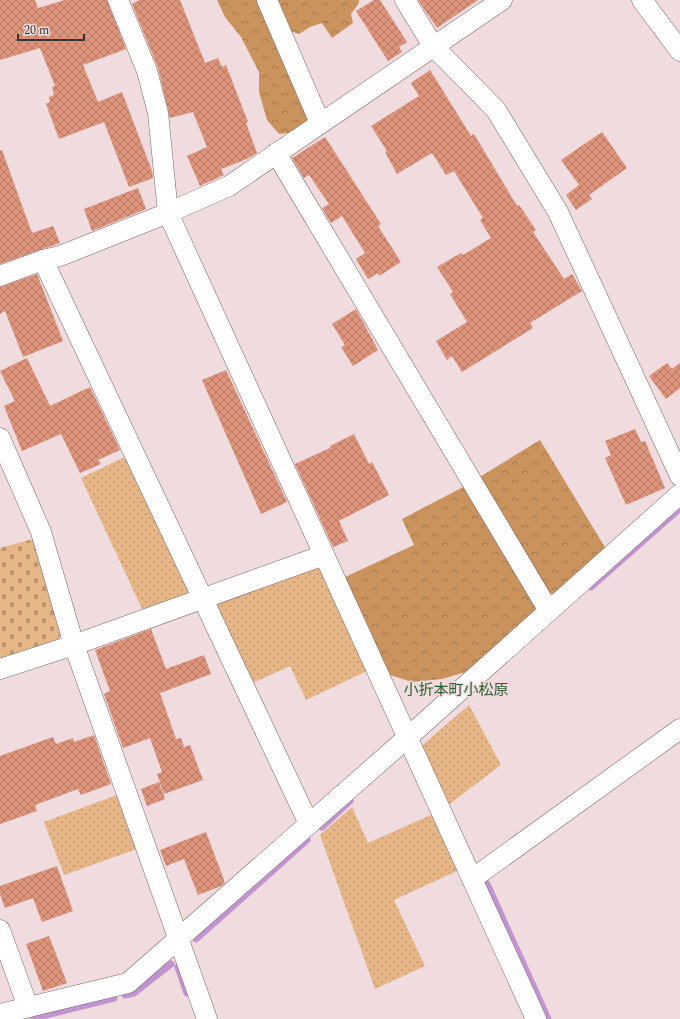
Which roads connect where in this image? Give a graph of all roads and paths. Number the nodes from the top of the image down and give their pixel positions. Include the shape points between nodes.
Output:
1 (118, 0) edge
2 (267, 0) edge
3 (405, 0) edge
4 (502, 0) edge
5 (642, 0) edge
6 (433, 46) junction
7 (680, 51) edge
8 (320, 123) junction
9 (276, 153) junction
10 (168, 213) junction
11 (43, 260) junction
12 (0, 276) edge
13 (0, 438) edge
14 (680, 476) edge
15 (680, 494) edge
16 (324, 555) junction
17 (203, 599) junction
18 (550, 611) junction
19 (74, 645) junction
20 (0, 669) edge
21 (680, 729) edge
22 (408, 738) junction
23 (309, 824) junction
24 (472, 879) junction
25 (0, 930) edge
26 (178, 939) junction
27 (28, 1007) junction
28 (0, 1014) edge
29 (208, 1019) edge
30 (536, 1019) edge

1 - 10 street via 147,71 158,113
2 - 8 street
3 - 6 street
4 - 6 street
5 - 7 street
6 - 8 street
6 - 14 street via 496,110 558,212
8 - 9 street
9 - 10 street via 229,186
9 - 18 street
10 - 11 street via 60,256
10 - 16 street
11 - 12 street
11 - 17 street
13 - 19 street via 41,532
15 - 18 street
16 - 17 street
16 - 22 street
17 - 19 street
17 - 23 street
18 - 22 street
19 - 20 street
19 - 26 street
21 - 24 street
22 - 23 street
22 - 24 street
23 - 26 street
24 - 30 street
25 - 27 street
26 - 27 street via 128,983
26 - 29 street
27 - 28 street

